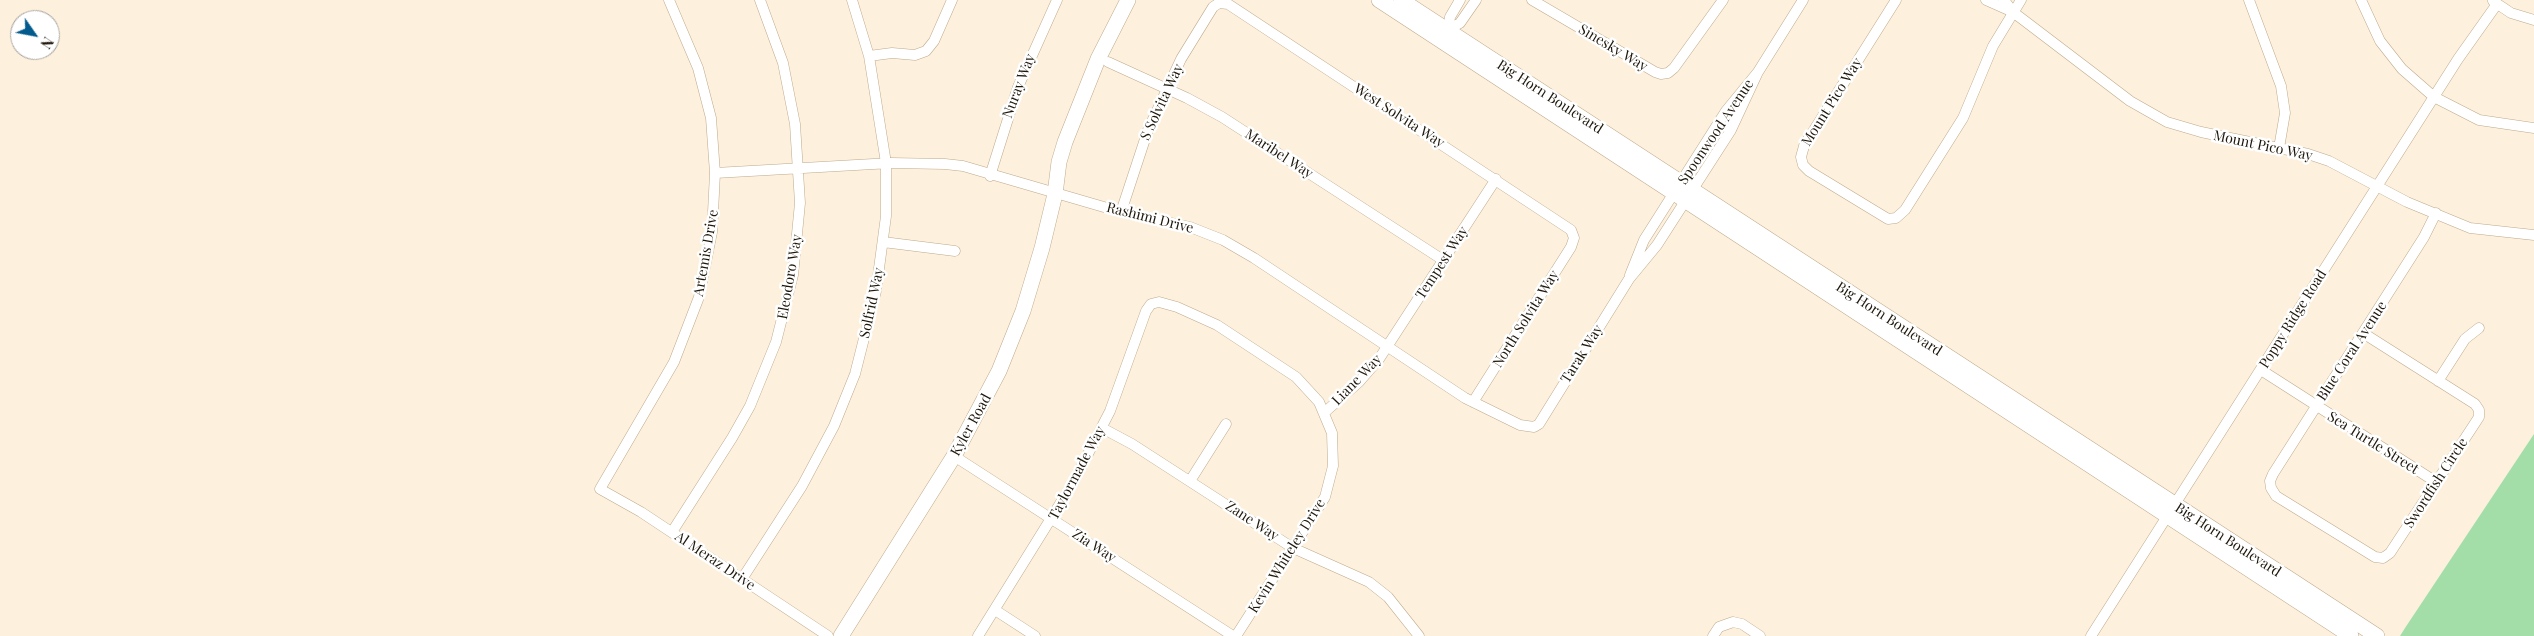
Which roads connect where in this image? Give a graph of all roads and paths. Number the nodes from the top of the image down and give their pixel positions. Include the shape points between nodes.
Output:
1 (669, 0) edge
2 (760, 0) edge
3 (852, 0) edge
4 (952, 0) edge
5 (1057, 0) edge
6 (1128, 0) edge
7 (1139, 0) edge
8 (1379, 0) edge
9 (1401, 0) edge
10 (1460, 0) edge
11 (1476, 0) edge
12 (1532, 0) edge
13 (1723, 0) edge
14 (1803, 0) edge
15 (1896, 0) edge
16 (1986, 0) edge
17 (2004, 0) edge
18 (2021, 0) edge
19 (2249, 0) edge
20 (2361, 0) edge
21 (2495, 2) edge
22 (1222, 3) joint
23 (2014, 12) junction
24 (2534, 20) edge
25 (1448, 30) junction
26 (869, 56) junction
27 (1108, 62) junction
28 (1167, 88) junction
29 (2434, 97) junction
30 (2534, 128) edge
31 (2279, 148) junction
32 (886, 163) junction
33 (800, 168) junction
34 (716, 173) junction
35 (990, 176) junction
36 (1496, 179) junction
37 (2377, 187) junction
38 (1683, 192) junction
39 (1055, 194) junction
40 (1121, 212) junction
41 (2436, 213) junction
42 (1573, 234) joint
43 (2534, 236) edge
44 (883, 242) junction
45 (955, 251) dead end
46 (1443, 260) junction
47 (1155, 302) joint
48 (2479, 328) dead end
49 (2363, 333) junction
50 (1387, 347) junction
51 (2260, 370) junction
52 (2438, 380) junction
53 (1473, 402) junction
54 (2316, 406) junction
55 (1325, 412) junction
56 (1226, 424) dead end
57 (1534, 427) joint
58 (1102, 428) junction
59 (954, 456) junction
60 (1190, 481) junction
61 (2436, 482) junction
62 (2271, 488) joint
63 (600, 489) joint
64 (2171, 511) junction
65 (1052, 519) junction
66 (672, 532) junction
67 (1293, 548) junction
68 (742, 579) junction
69 (995, 610) junction
70 (828, 636) edge
71 (842, 636) edge
72 (978, 636) edge
73 (1035, 636) edge
74 (1235, 636) edge
75 (1419, 636) edge
76 (1713, 636) edge
77 (1760, 636) edge
78 (2091, 636) edge
79 (2351, 636) edge
80 (2377, 636) edge

1 - 34 street, Artemis Drive via 703,82 711,118
2 - 33 street, Eleodoro Way via 788,84
3 - 26 street, Solfrid Way
4 - 26 street via 934,42 926,51 915,55
5 - 35 street, Nuray Way via 1018,87
6 - 39 main road, Kyler Road via 1078,107 1059,162
7 - 27 main road, Kyler Road
8 - 38 main road, Big Horn Boulevard
9 - 25 main road, Big Horn Boulevard
10 - 25 street via 1450,18
11 - 25 street via 1460,23
12 - 13 street, Sinesky Way via 1661,74 1674,68
14 - 38 street, Spoonwood Avenue via 1758,72 1726,111
15 - 23 street, Mount Pico Way via 1804,146 1801,157 1809,171 1888,219 1900,216 1905,210 1963,118 1988,56
16 - 23 street, Mount Pico Way
17 - 23 street, Mount Pico Way
18 - 23 street, Mount Pico Way
19 - 31 street via 2281,86 2285,113
20 - 29 street via 2380,41 2402,69
21 - 24 street, Poppy Ridge Road via 2511,13
21 - 29 street, Poppy Ridge Road
22 - 28 street, S Solvita Way via 1211,9
22 - 36 street, West Solvita Way
23 - 31 street, Mount Pico Way via 2154,116 2190,130
25 - 38 main road, Big Horn Boulevard
26 - 32 street, Solfrid Way
27 - 28 street, Maribel Way
27 - 39 main road, Kyler Road
28 - 40 street, S Solvita Way via 1139,153
28 - 46 street, Maribel Way via 1237,127
29 - 30 street via 2479,120
29 - 37 street, Poppy Ridge Road
31 - 37 street, Mount Pico Way via 2329,161
32 - 33 street, Rashimi Drive
32 - 35 street, Rashimi Drive via 946,164
32 - 44 street, Solfrid Way
33 - 34 street, Rashimi Drive
33 - 66 street, Eleodoro Way via 797,253 776,342 760,385 741,422
34 - 63 street, Artemis Drive via 709,252 689,326 664,382
35 - 39 street, Rashimi Drive
36 - 42 street, West Solvita Way via 1568,227
36 - 46 street, Tempest Way
37 - 41 street, Mount Pico Way
37 - 51 street, Poppy Ridge Road
38 - 57 street, Tarak Way via 1644,240 1629,279
38 - 64 main road, Big Horn Boulevard
39 - 40 street, Rashimi Drive
39 - 59 main road, Kyler Road via 1040,256 1015,334 985,400
40 - 50 street, Rashimi Drive via 1190,227 1223,240
41 - 43 street, Mount Pico Way via 2470,228
41 - 49 street, Blue Coral Avenue
42 - 53 street, North Solvita Way via 1571,247
44 - 45 street
44 - 68 street, Solfrid Way via 871,315 844,402 811,471
46 - 50 street, Tempest Way
47 - 55 street, Kevin Whiteley Drive via 1177,307 1229,333 1305,384
47 - 58 street, Taylormade Way via 1146,310
48 - 52 street via 2465,339
49 - 52 street, Swordfish Circle
49 - 54 street, Blue Coral Avenue
50 - 53 street, Rashimi Drive
50 - 55 street, Liane Way via 1359,382
51 - 54 street, Sea Turtle Street
51 - 64 street, Poppy Ridge Road
52 - 61 street, Swordfish Circle via 2475,404 2479,417
53 - 57 street, Rashimi Drive via 1520,425
54 - 61 street, Sea Turtle Street
54 - 62 street, Blue Coral Avenue via 2272,474
55 - 67 street, Kevin Whiteley Drive via 1333,444 1331,476 1320,506
56 - 60 street
58 - 60 street, Zane Way
58 - 65 street, Taylormade Way
59 - 65 street, Zia Way
59 - 71 main road, Kyler Road
60 - 67 street, Zane Way
61 - 62 street, Swordfish Circle via 2390,553 2383,558 2375,557 2276,496
63 - 66 street, Al Meraz Drive
64 - 78 street, Poppy Ridge Road
64 - 79 main road, Big Horn Boulevard
64 - 80 main road, Big Horn Boulevard
65 - 69 street, Taylormade Way
65 - 74 street, Zia Way
66 - 68 street, Al Meraz Drive
67 - 74 street, Kevin Whiteley Drive
67 - 75 street, Zane Way via 1369,582 1388,597
68 - 70 street, Al Meraz Drive
69 - 72 street, Taylormade Way
69 - 73 street
76 - 77 street via 1719,627 1733,622

